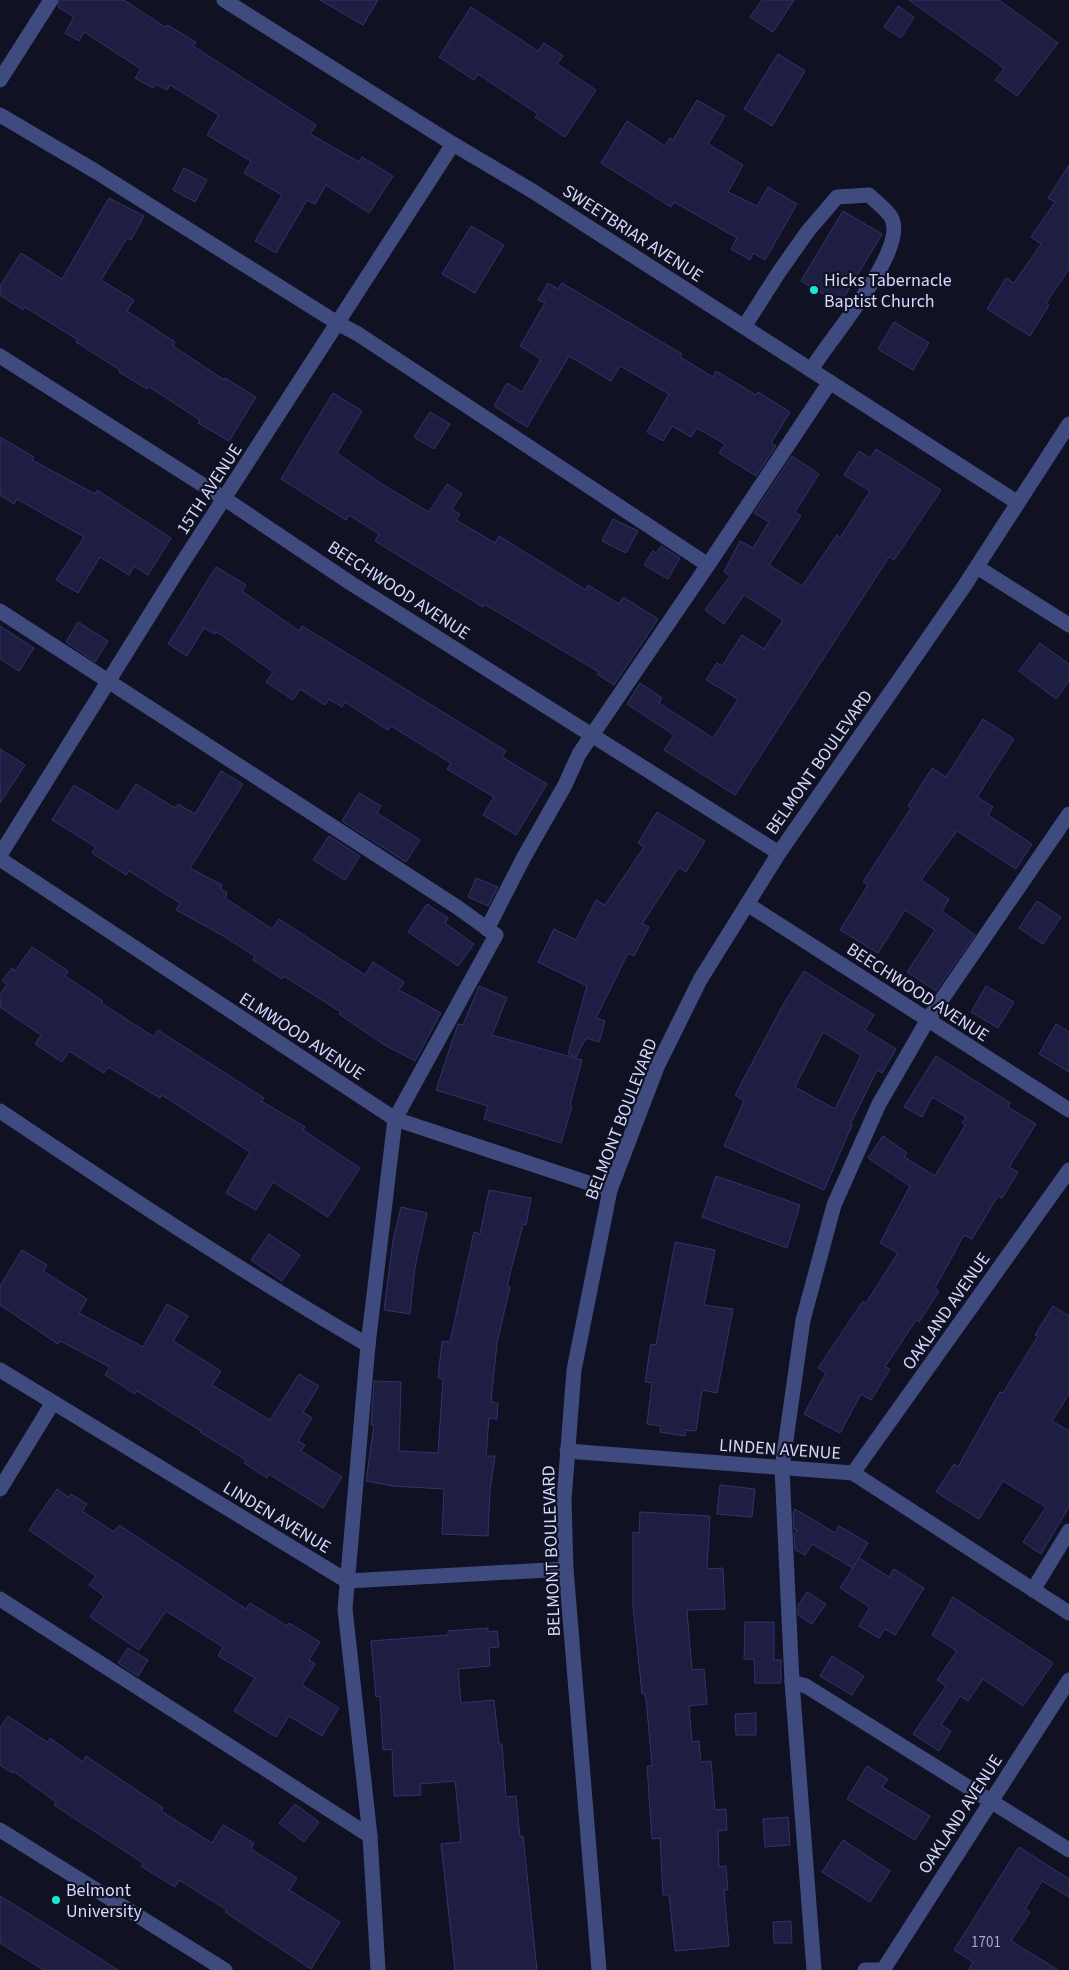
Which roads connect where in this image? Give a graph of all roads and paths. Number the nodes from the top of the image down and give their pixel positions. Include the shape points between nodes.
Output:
1 (51, 0) edge
2 (224, 0) edge
3 (0, 80) edge
4 (0, 115) edge
5 (453, 144) junction
6 (339, 324) junction
7 (744, 327) junction
8 (0, 356) edge
9 (812, 370) junction
10 (830, 382) junction
11 (1069, 424) edge
12 (225, 499) junction
13 (1018, 503) junction
14 (708, 565) junction
15 (977, 567) junction
16 (0, 611) edge
17 (1069, 625) edge
18 (108, 682) junction
19 (592, 736) junction
20 (1069, 814) edge
21 (779, 853) junction
22 (0, 857) edge
23 (747, 904) junction
24 (487, 928) junction
25 (927, 1021) junction
26 (1069, 1110) edge
27 (0, 1111) edge
28 (395, 1119) junction
29 (1069, 1170) edge
30 (610, 1190) junction
31 (368, 1344) junction
32 (0, 1370) edge
33 (52, 1404) junction
34 (567, 1451) junction
35 (782, 1468) junction
36 (853, 1473) junction
37 (0, 1489) edge
38 (1069, 1531) edge
39 (566, 1569) junction
40 (347, 1581) junction
41 (1032, 1590) junction
42 (0, 1599) edge
43 (1069, 1613) edge
44 (1069, 1680) edge
45 (792, 1682) junction
46 (990, 1801) junction
47 (0, 1830) edge
48 (370, 1836) junction
49 (1069, 1850) edge
50 (225, 1970) edge
51 (378, 1970) edge
52 (598, 1970) edge
53 (814, 1970) edge
54 (865, 1970) edge
55 (883, 1970) edge

1 - 3 street
2 - 5 street, SWEETBRIAR AVENUE
4 - 6 street
5 - 6 street, 15TH AVENUE
5 - 7 street, SWEETBRIAR AVENUE
6 - 12 street, 15TH AVENUE
6 - 14 street
7 - 9 street, SWEETBRIAR AVENUE
7 - 9 street via 808,231 837,197 869,195 892,218 894,241 866,291
8 - 12 street, BEECHWOOD AVENUE
9 - 10 street, SWEETBRIAR AVENUE
10 - 13 street, SWEETBRIAR AVENUE
10 - 14 street
11 - 13 street, BELMONT BOULEVARD
12 - 18 street, 15TH AVENUE
12 - 19 street, BEECHWOOD AVENUE via 352,584
13 - 15 street, BELMONT BOULEVARD
14 - 19 street
15 - 17 street
15 - 21 street, BELMONT BOULEVARD
16 - 18 street
18 - 22 street, 15TH AVENUE
18 - 24 street
19 - 21 street, BEECHWOOD AVENUE
19 - 24 street via 579,754
20 - 25 street
21 - 23 street, BELMONT BOULEVARD
22 - 28 street, ELMWOOD AVENUE
23 - 25 street, BEECHWOOD AVENUE
23 - 30 street, BELMONT BOULEVARD via 700,980 657,1067
24 - 28 street via 496,935
25 - 26 street, BEECHWOOD AVENUE
25 - 35 street via 879,1104 834,1205 802,1320
27 - 31 street via 285,1297
28 - 30 street, ELMWOOD AVENUE
28 - 31 street
29 - 36 street, OAKLAND AVENUE
30 - 34 street, BELMONT BOULEVARD via 574,1370
31 - 40 street
32 - 33 street, LINDEN AVENUE
33 - 37 street
33 - 40 street, LINDEN AVENUE
34 - 35 street, LINDEN AVENUE
34 - 39 street, BELMONT BOULEVARD via 564,1500
35 - 36 street, LINDEN AVENUE
35 - 45 street
36 - 41 street, LINDEN AVENUE
38 - 41 street
39 - 40 street
39 - 52 street, BELMONT BOULEVARD
40 - 48 street via 345,1609
41 - 43 street, LINDEN AVENUE
42 - 48 street
44 - 46 street, OAKLAND AVENUE
45 - 46 street via 806,1686
45 - 53 street
46 - 49 street
46 - 55 street, OAKLAND AVENUE
47 - 50 street
48 - 51 street
54 - 55 street

